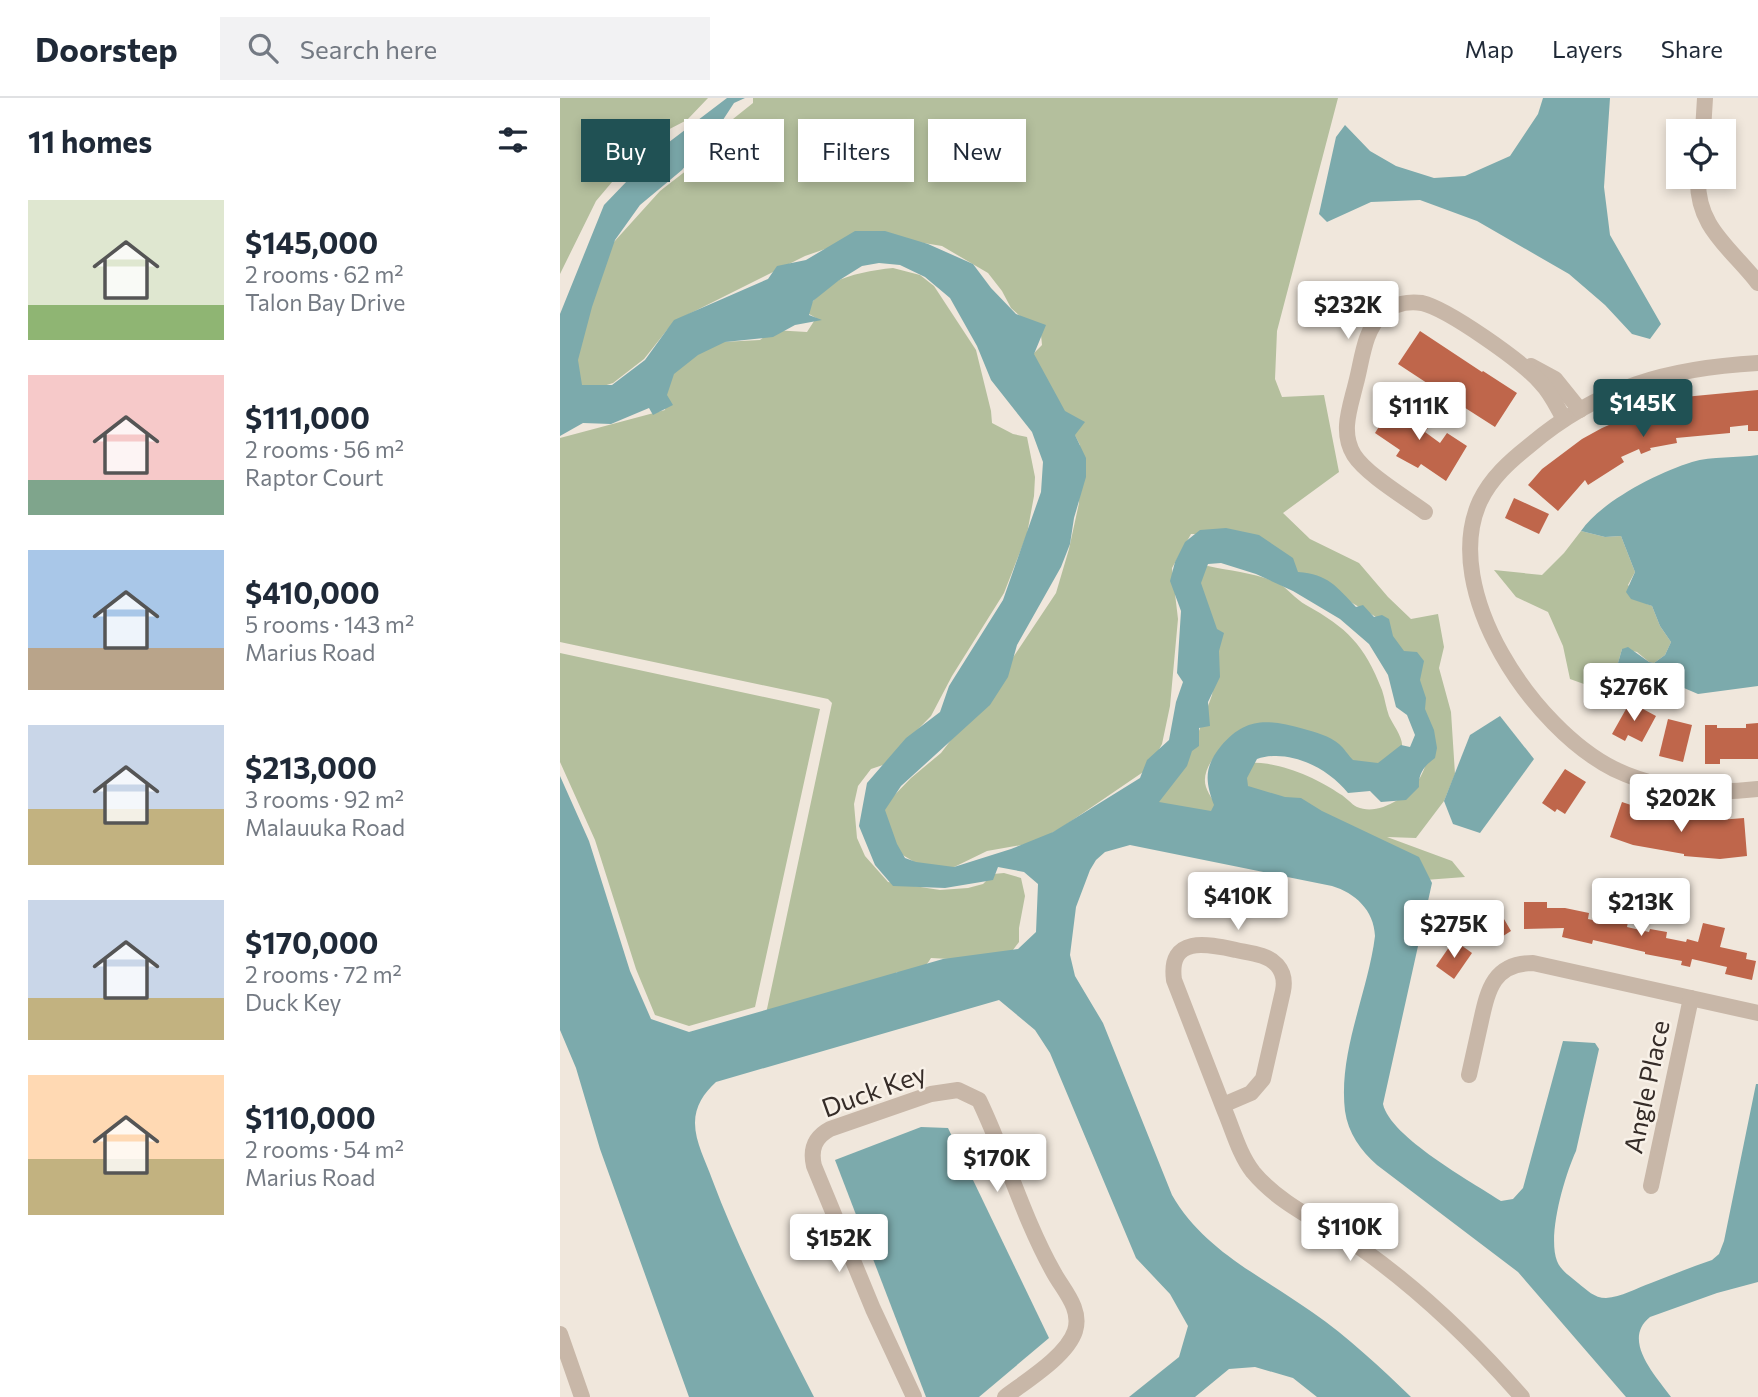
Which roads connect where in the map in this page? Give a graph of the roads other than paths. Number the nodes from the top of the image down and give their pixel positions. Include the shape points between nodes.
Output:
1 (1705, 98) edge
2 (1704, 119) edge
3 (1699, 189) edge
4 (1757, 282) edge
5 (1519, 361) junction
6 (1758, 363) edge
7 (1580, 410) junction
8 (1564, 419) junction
9 (1425, 512) dead end
10 (1758, 789) edge
11 (1691, 998) junction
12 (1758, 1013) edge
13 (1469, 1075) dead end
14 (1223, 1105) junction
15 (1651, 1186) dead end
16 (560, 1334) edge
17 (582, 1397) edge
18 (914, 1397) edge
19 (1005, 1397) edge
20 (1522, 1397) edge

1 - 2 street
3 - 4 street via 1709,226
5 - 7 street via 1551,376
5 - 8 street via 1541,383
5 - 9 street via 1424,304 1399,304 1377,320 1367,340 1348,412 1348,439 1362,465
6 - 7 street via 1664,376 1620,390
7 - 8 street
8 - 10 street via 1506,467 1477,508 1471,542 1475,580 1497,648 1546,716 1603,763 1674,789 1715,793
11 - 12 street
11 - 13 street via 1533,963 1514,966 1502,972 1489,989
11 - 15 street, Angle Place
14 - 14 street via 1251,1093 1263,1079 1284,980 1277,965 1266,957 1197,943 1177,956 1174,980
14 - 20 street via 1244,1157 1263,1182 1401,1280 1479,1350
16 - 17 street
18 - 19 street, Duck Key via 812,1155 820,1135 830,1129 932,1094 958,1090 979,1100 1032,1228 1076,1316 1075,1332 1067,1347

